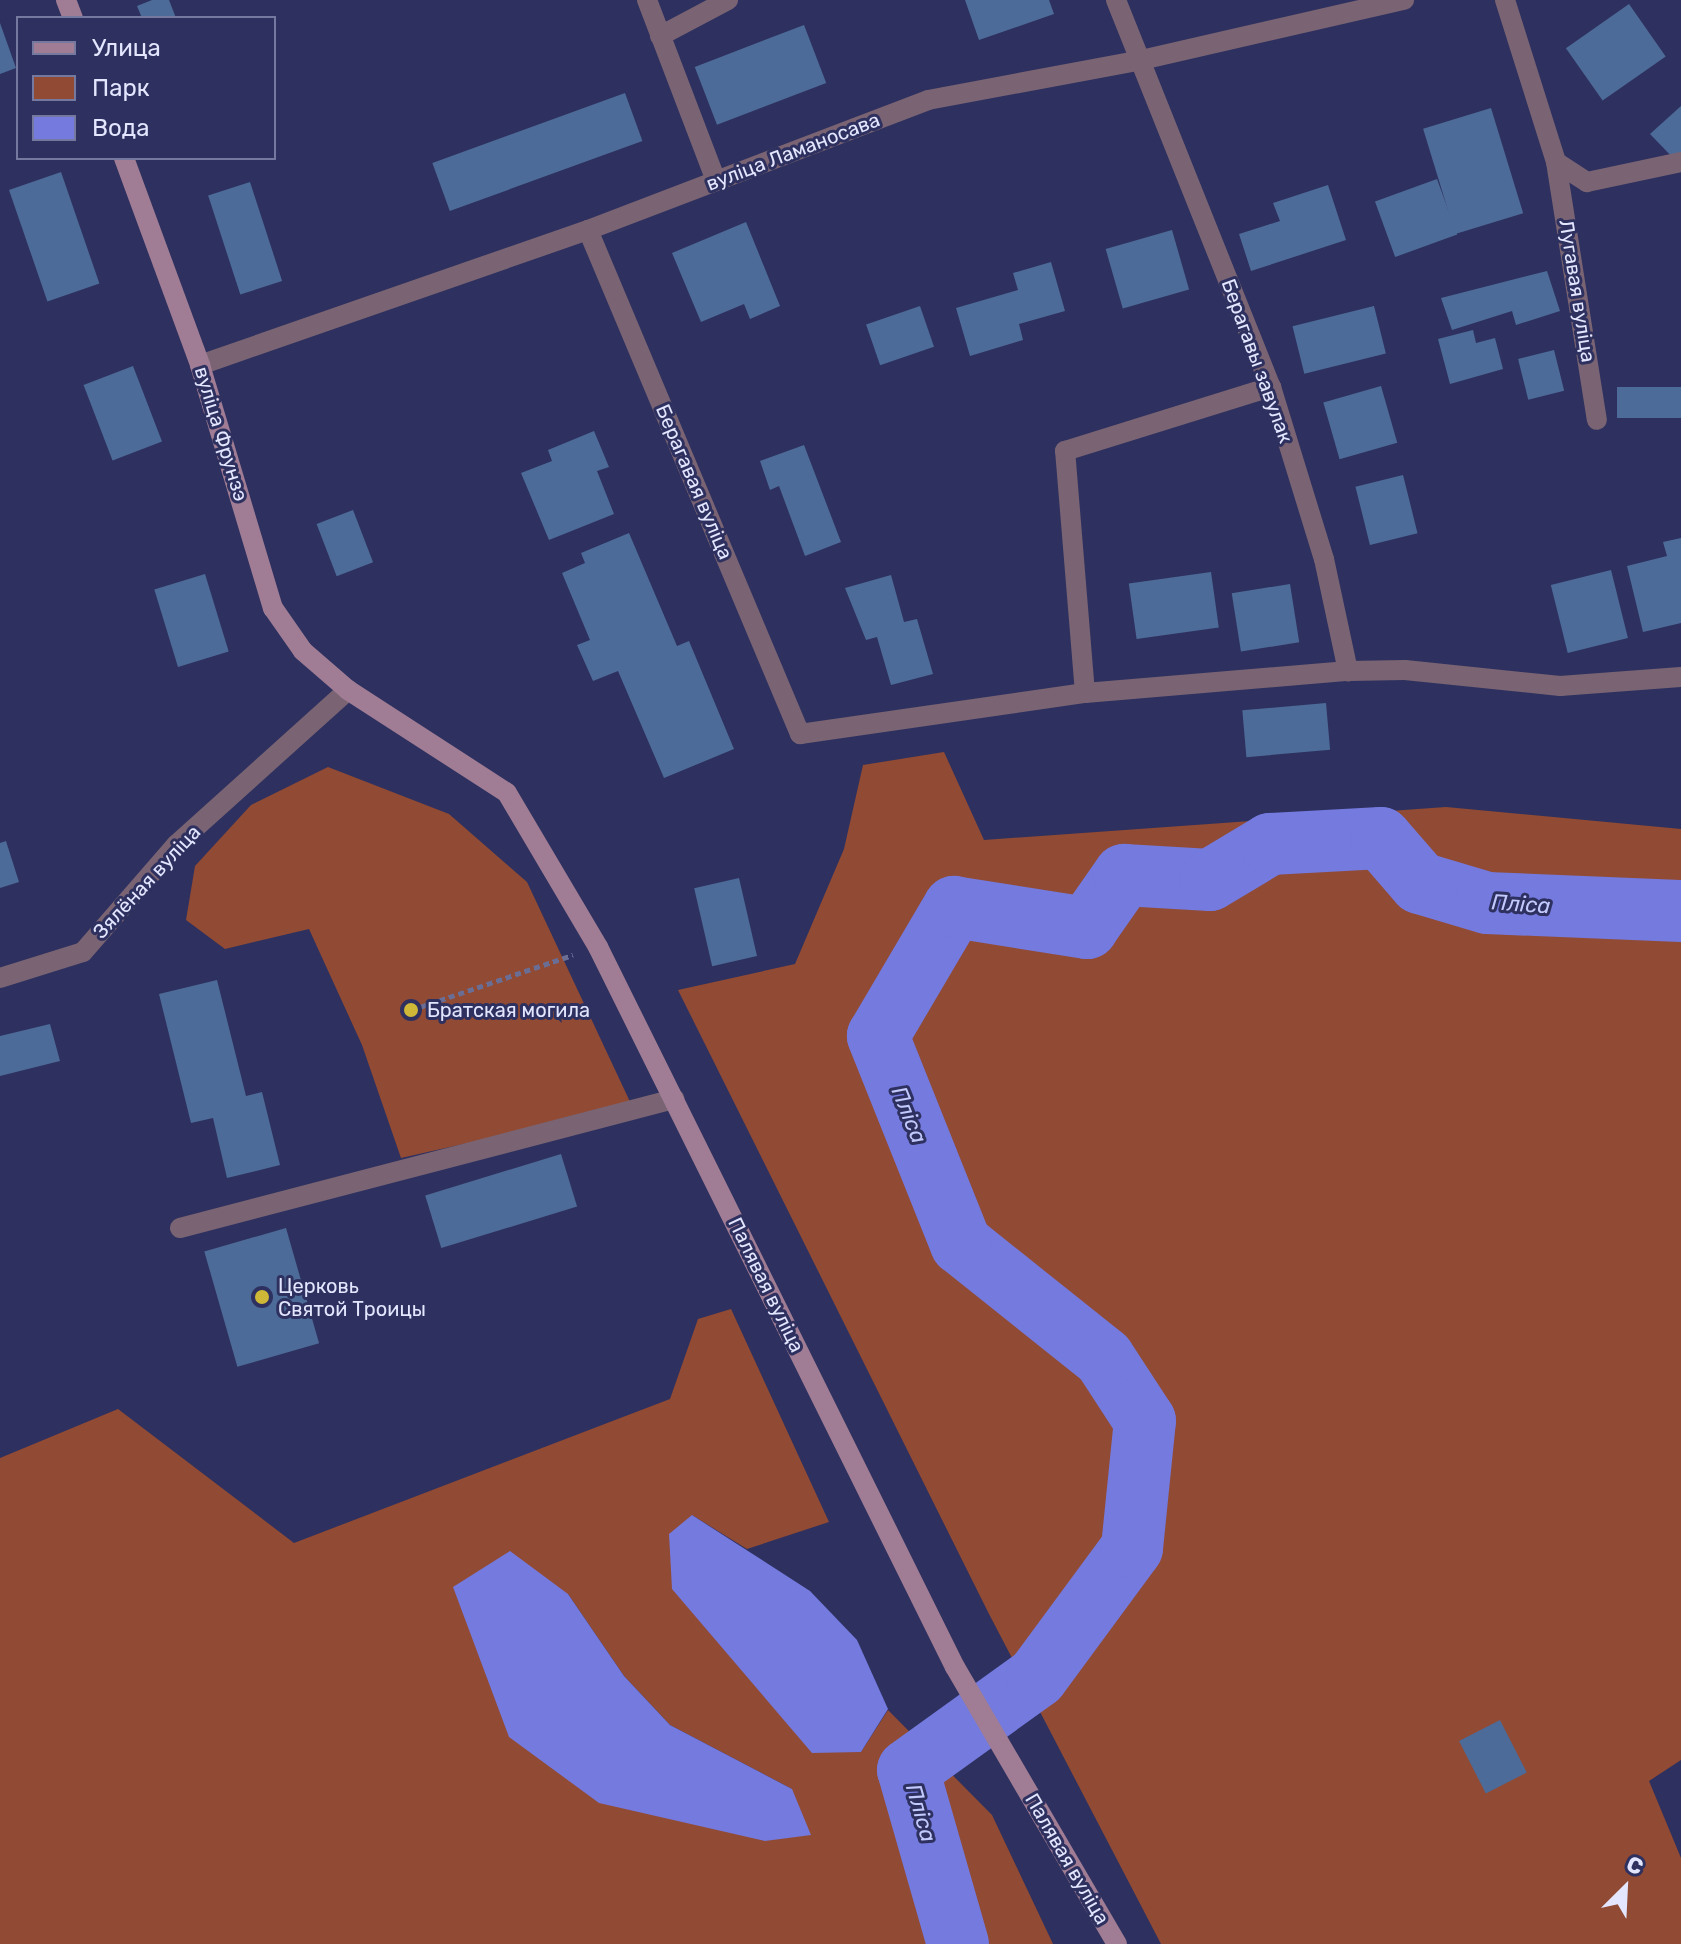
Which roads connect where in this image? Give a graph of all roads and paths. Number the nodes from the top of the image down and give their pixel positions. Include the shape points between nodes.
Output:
1 (647, 0) edge
2 (728, 0) edge
3 (1116, 0) edge
4 (1404, 0) edge
5 (1505, 0) edge
6 (660, 36) junction
7 (1137, 61) junction
8 (125, 160) edge
9 (1556, 162) junction
10 (1681, 162) edge
11 (716, 181) junction
12 (588, 230) junction
13 (200, 365) junction
14 (1271, 387) junction
15 (1597, 420) dead end
16 (1348, 671) junction
17 (1681, 677) edge
18 (348, 690) junction
19 (1085, 693) junction
20 (598, 947) junction
21 (0, 978) edge
22 (411, 1010) dead end
23 (674, 1099) junction
24 (180, 1228) dead end
25 (1117, 1944) edge

1 - 6 street
2 - 6 street
3 - 7 street, Берагавы завулак
4 - 7 street, вуліца Ламаносава
5 - 9 street, Лугавая вуліца
6 - 11 street
7 - 11 street, вуліца Ламаносава via 928,100
7 - 14 street, Берагавы завулак
8 - 13 street, вуліца Фрунзэ
9 - 10 street via 1587,182
9 - 15 street, Лугавая вуліца
11 - 12 street, вуліца Ламаносава
12 - 13 street, вуліца Ламаносава
12 - 19 street, Берагавая вуліца via 800,734
13 - 18 street, вуліца Фрунзэ via 273,608 303,651
14 - 16 street, Берагавы завулак via 1324,559
14 - 19 street via 1065,451
16 - 17 street via 1405,670 1560,686
16 - 19 street
18 - 20 street, Палявая вуліца via 507,793
18 - 21 street, Зялёная вуліца via 176,845 83,952
20 - 22 path
20 - 23 street, Палявая вуліца
23 - 24 street
23 - 25 street, Палявая вуліца via 955,1667

